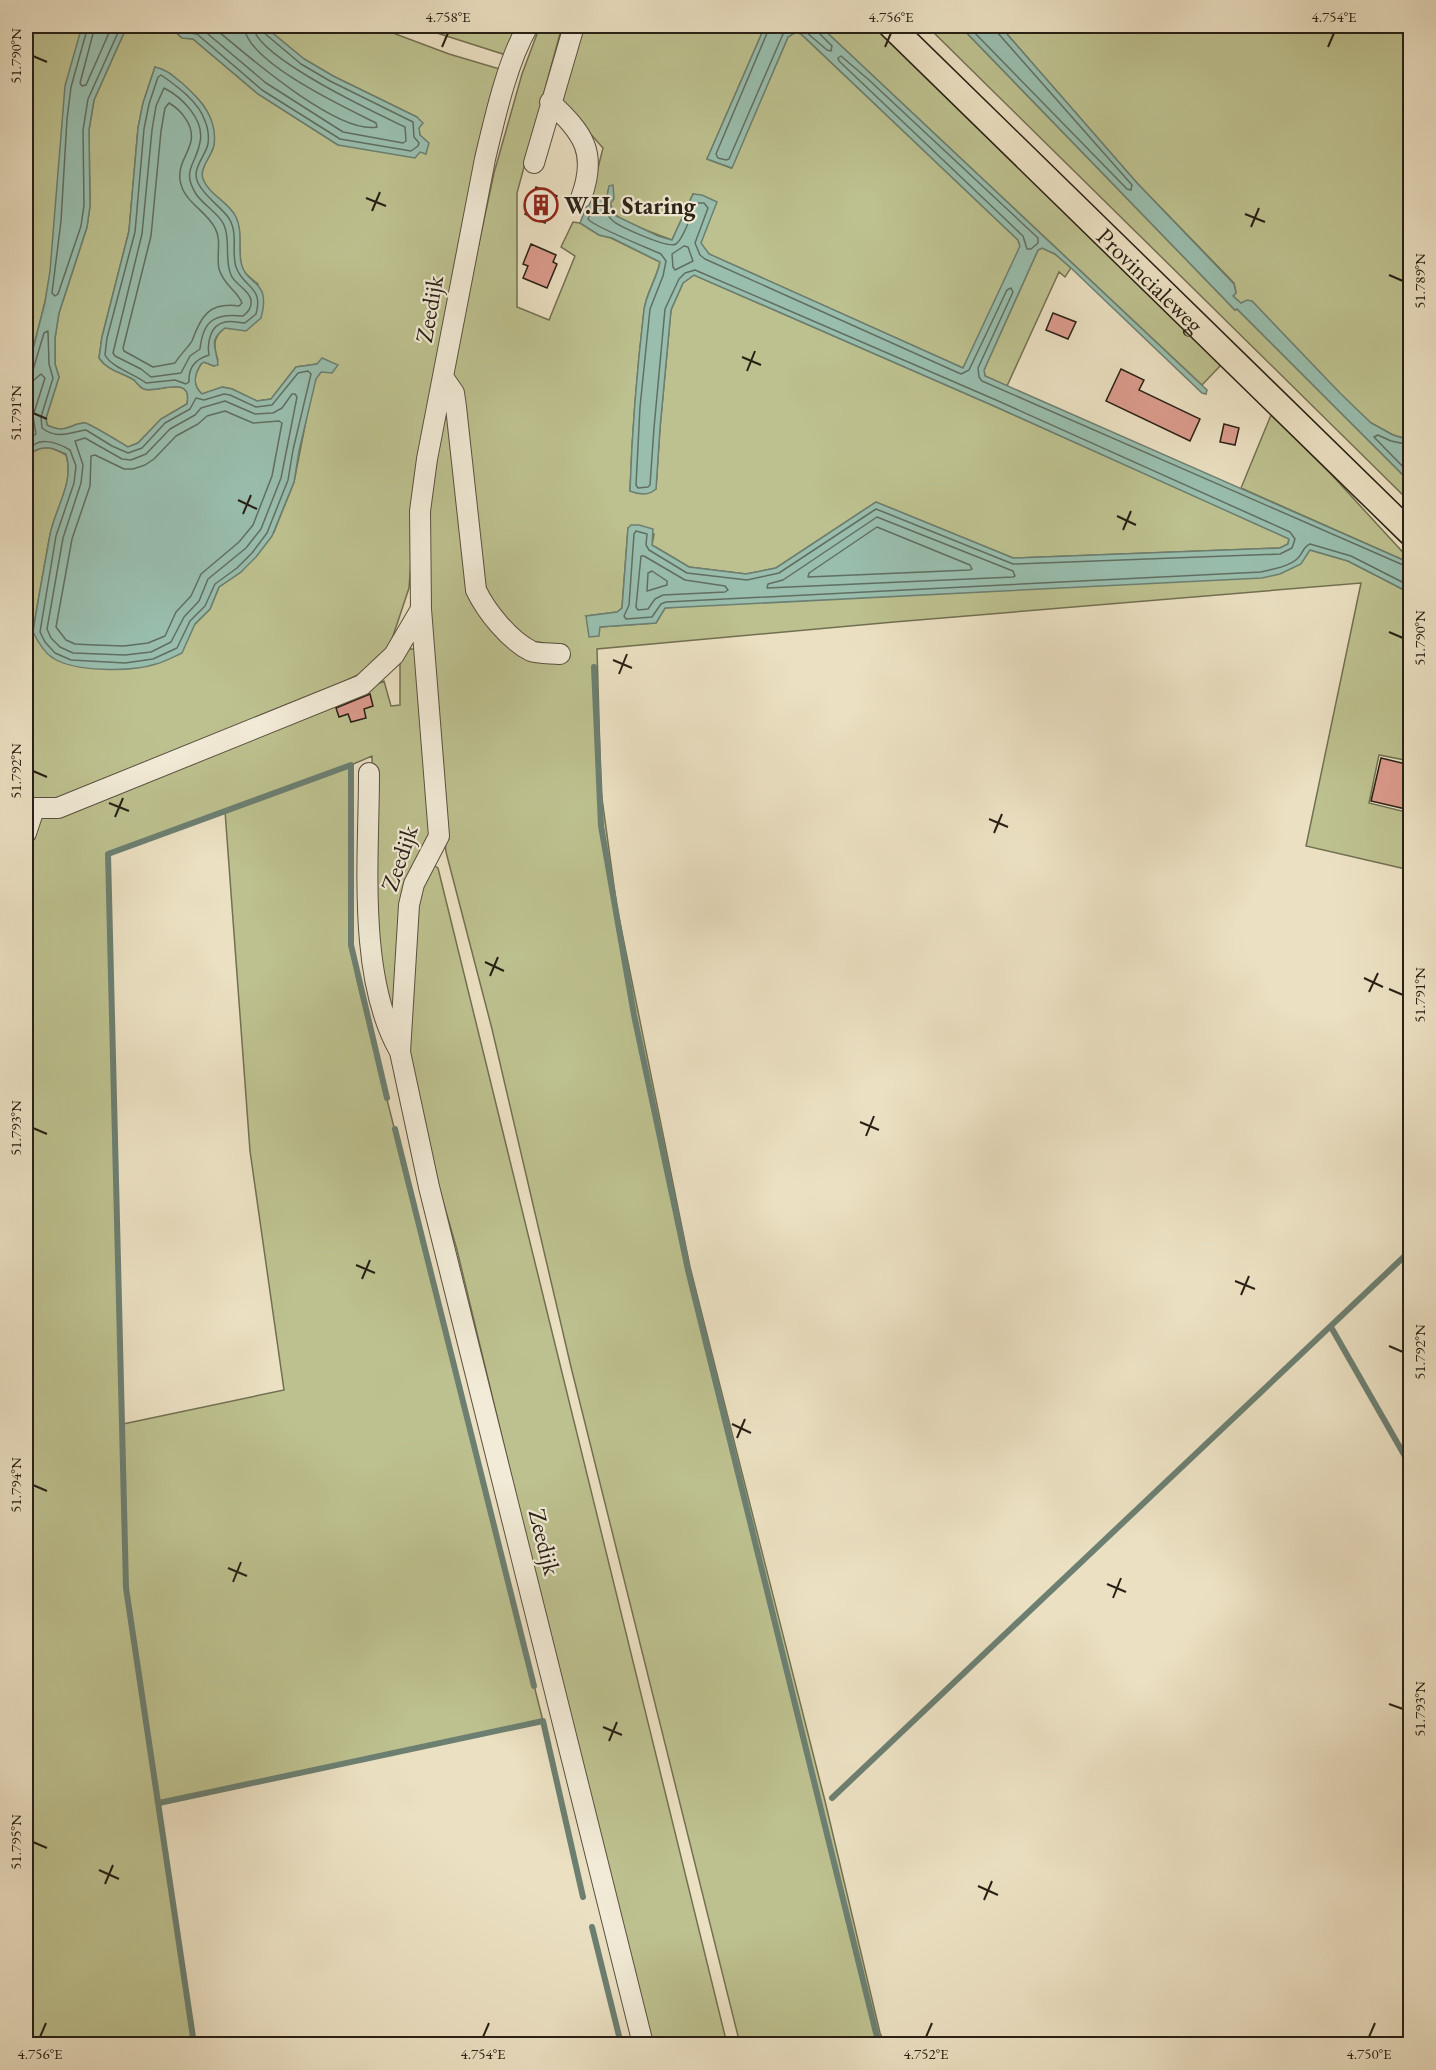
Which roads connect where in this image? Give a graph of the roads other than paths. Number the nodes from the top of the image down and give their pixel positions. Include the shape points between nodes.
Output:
1 (528, 26) edge
2 (574, 26) edge
3 (891, 26) edge
4 (550, 102) junction
5 (534, 163) dead end
6 (581, 198) dead end
7 (442, 377) junction
8 (1410, 533) edge
9 (421, 609) junction
10 (560, 654) dead end
11 (369, 773) dead end
12 (30, 808) edge
13 (26, 833) edge
14 (400, 1052) junction
15 (643, 2044) edge

1 - 7 street, Zeedijk via 495,119
2 - 4 street
3 - 8 main road, Provincialeweg
4 - 5 street
4 - 6 street via 574,124 590,157
7 - 9 street, Zeedijk via 420,511
7 - 10 street via 454,393 476,590 484,607 511,636 532,651
9 - 12 street via 394,655 362,685 58,808
9 - 14 street, Zeedijk via 439,836 414,884 409,905
11 - 14 street, Zeedijk via 369,937 380,1001
12 - 13 street
14 - 15 street, Zeedijk via 429,1187

